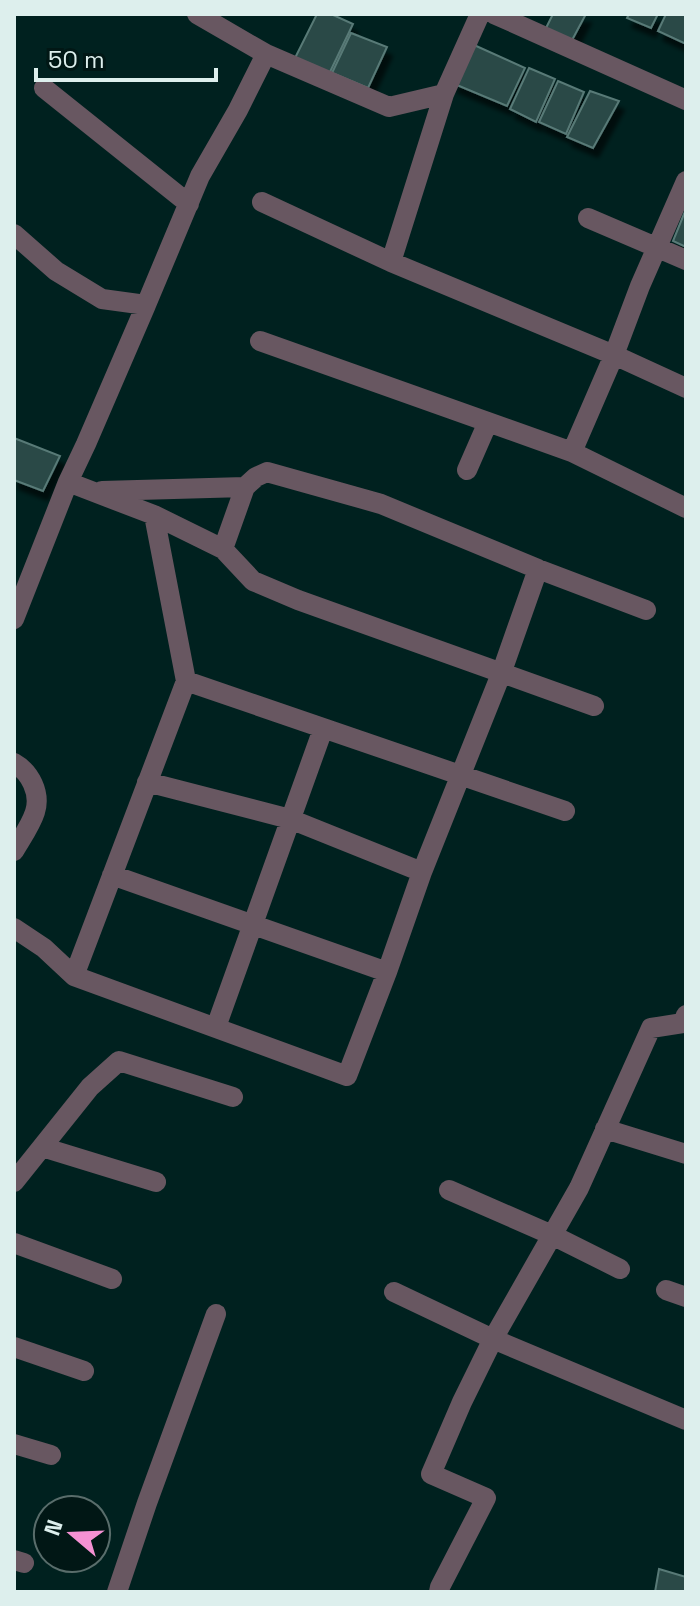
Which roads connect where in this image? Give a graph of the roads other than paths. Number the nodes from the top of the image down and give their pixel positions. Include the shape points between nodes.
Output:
1 (197, 14) edge
2 (480, 14) edge
3 (494, 14) edge
4 (266, 54) junction
5 (44, 88) dead end
6 (444, 94) junction
7 (686, 100) edge
8 (686, 181) edge
9 (262, 202) dead end
10 (189, 204) junction
11 (588, 218) dead end
12 (14, 234) edge
13 (658, 248) junction
14 (686, 260) edge
15 (391, 262) junction
16 (146, 305) junction
17 (260, 341) dead end
18 (614, 355) junction
19 (686, 388) edge
20 (488, 422) junction
21 (572, 452) junction
22 (467, 470) dead end
23 (68, 482) junction
24 (245, 487) junction
25 (94, 491) junction
26 (686, 508) edge
27 (154, 515) junction
28 (223, 549) junction
29 (538, 569) junction
30 (646, 610) dead end
31 (14, 619) edge
32 (501, 674) junction
33 (186, 681) junction
34 (594, 706) dead end
35 (323, 729) junction
36 (14, 763) edge
37 (460, 774) junction
38 (147, 782) junction
39 (565, 811) dead end
40 (290, 819) junction
41 (14, 851) edge
42 (422, 872) junction
43 (112, 875) junction
44 (252, 924) junction
45 (14, 928) edge
46 (387, 972) junction
47 (74, 976) junction
48 (686, 1015) edge
49 (216, 1027) junction
50 (233, 1097) dead end
51 (605, 1129) junction
52 (42, 1147) junction
53 (686, 1154) edge
54 (14, 1182) edge
55 (156, 1182) dead end
56 (449, 1190) dead end
57 (552, 1235) junction
58 (14, 1243) edge
59 (620, 1269) dead end
60 (112, 1279) dead end
61 (666, 1290) dead end
62 (394, 1292) dead end
63 (686, 1297) edge
64 (216, 1314) dead end
65 (493, 1339) junction
66 (14, 1347) edge
67 (84, 1371) dead end
68 (686, 1420) edge
69 (14, 1444) edge
70 (51, 1455) dead end
71 (117, 1592) edge
72 (439, 1592) edge

1 - 4 street
2 - 6 street
3 - 7 street
4 - 6 street via 389,107
4 - 10 street
5 - 10 street
6 - 15 street
8 - 13 street
9 - 15 street
10 - 16 street
11 - 13 street
12 - 16 street via 56,271 102,299
13 - 14 street
13 - 18 street
15 - 18 street
16 - 23 street
17 - 20 street
18 - 19 street
18 - 21 street
20 - 21 street
20 - 22 street
21 - 26 street
23 - 25 street
23 - 31 street
24 - 25 street
24 - 28 street
24 - 29 street via 267,472 381,504
25 - 27 street
27 - 28 street
27 - 33 street
28 - 32 street via 253,581
29 - 30 street
29 - 32 street
32 - 34 street
32 - 37 street
33 - 35 street
33 - 38 street
35 - 37 street
35 - 40 street
36 - 41 street via 35,786 36,811
37 - 39 street
37 - 42 street
38 - 40 street
38 - 43 street
40 - 42 street
40 - 44 street
42 - 46 street
43 - 44 street
43 - 47 street
44 - 46 street
44 - 49 street
45 - 47 street
46 - 49 street via 347,1076
47 - 49 street
48 - 51 street via 683,1023 651,1028
50 - 52 street via 119,1061 90,1087
51 - 53 street
51 - 57 street
52 - 54 street
52 - 55 street
56 - 57 street
57 - 59 street
57 - 65 street
58 - 60 street
61 - 63 street
62 - 65 street
64 - 71 street
65 - 68 street
65 - 72 street via 431,1474 486,1498
66 - 67 street
69 - 70 street

